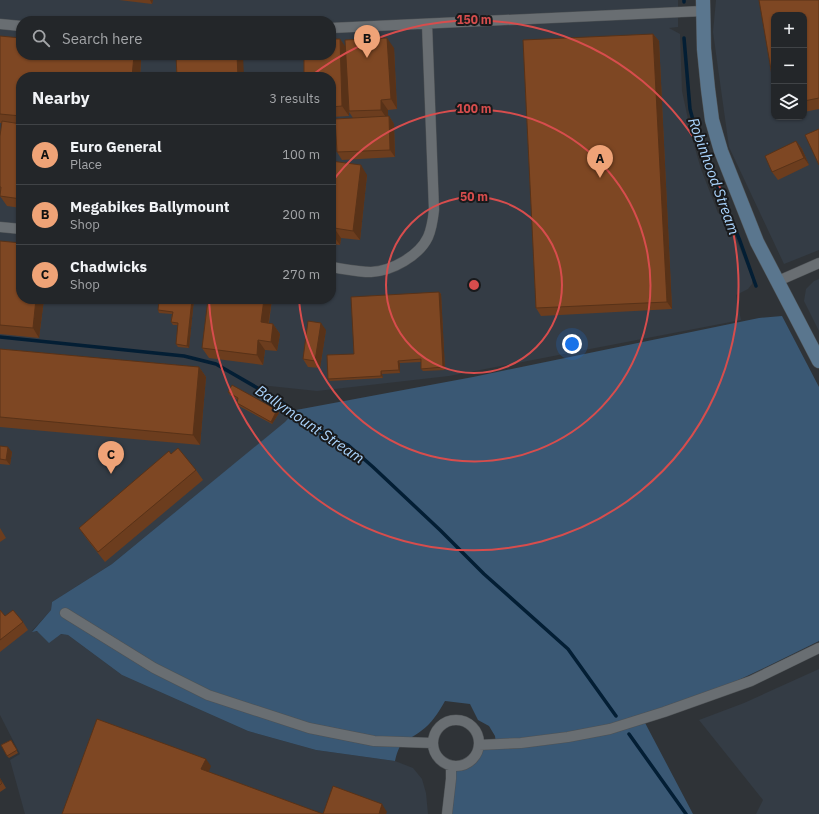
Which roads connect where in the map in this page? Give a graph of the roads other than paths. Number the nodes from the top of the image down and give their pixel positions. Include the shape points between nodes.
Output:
1 (703, 6) edge
2 (0, 24) edge
3 (427, 24) junction
4 (16, 26) edge
5 (336, 28) edge
6 (0, 227) edge
7 (16, 229) edge
8 (819, 263) edge
9 (336, 268) edge
10 (778, 281) junction
11 (819, 361) edge
12 (66, 613) dead end
13 (819, 648) edge
14 (432, 743) junction
15 (479, 745) junction
16 (451, 766) junction
17 (447, 814) edge

1 - 3 street
1 - 10 street via 712,120 746,216
2 - 4 street
3 - 5 street
3 - 9 street via 433,224 427,238 408,258 392,268 371,272
6 - 7 street
8 - 10 street
10 - 11 street
12 - 14 street via 154,668 208,695 309,728 374,741
13 - 15 street via 751,681 610,729 521,743
14 - 15 street via 436,729 441,724 458,720 473,728
14 - 16 street via 438,758
15 - 16 street via 472,760 466,764
16 - 17 street

